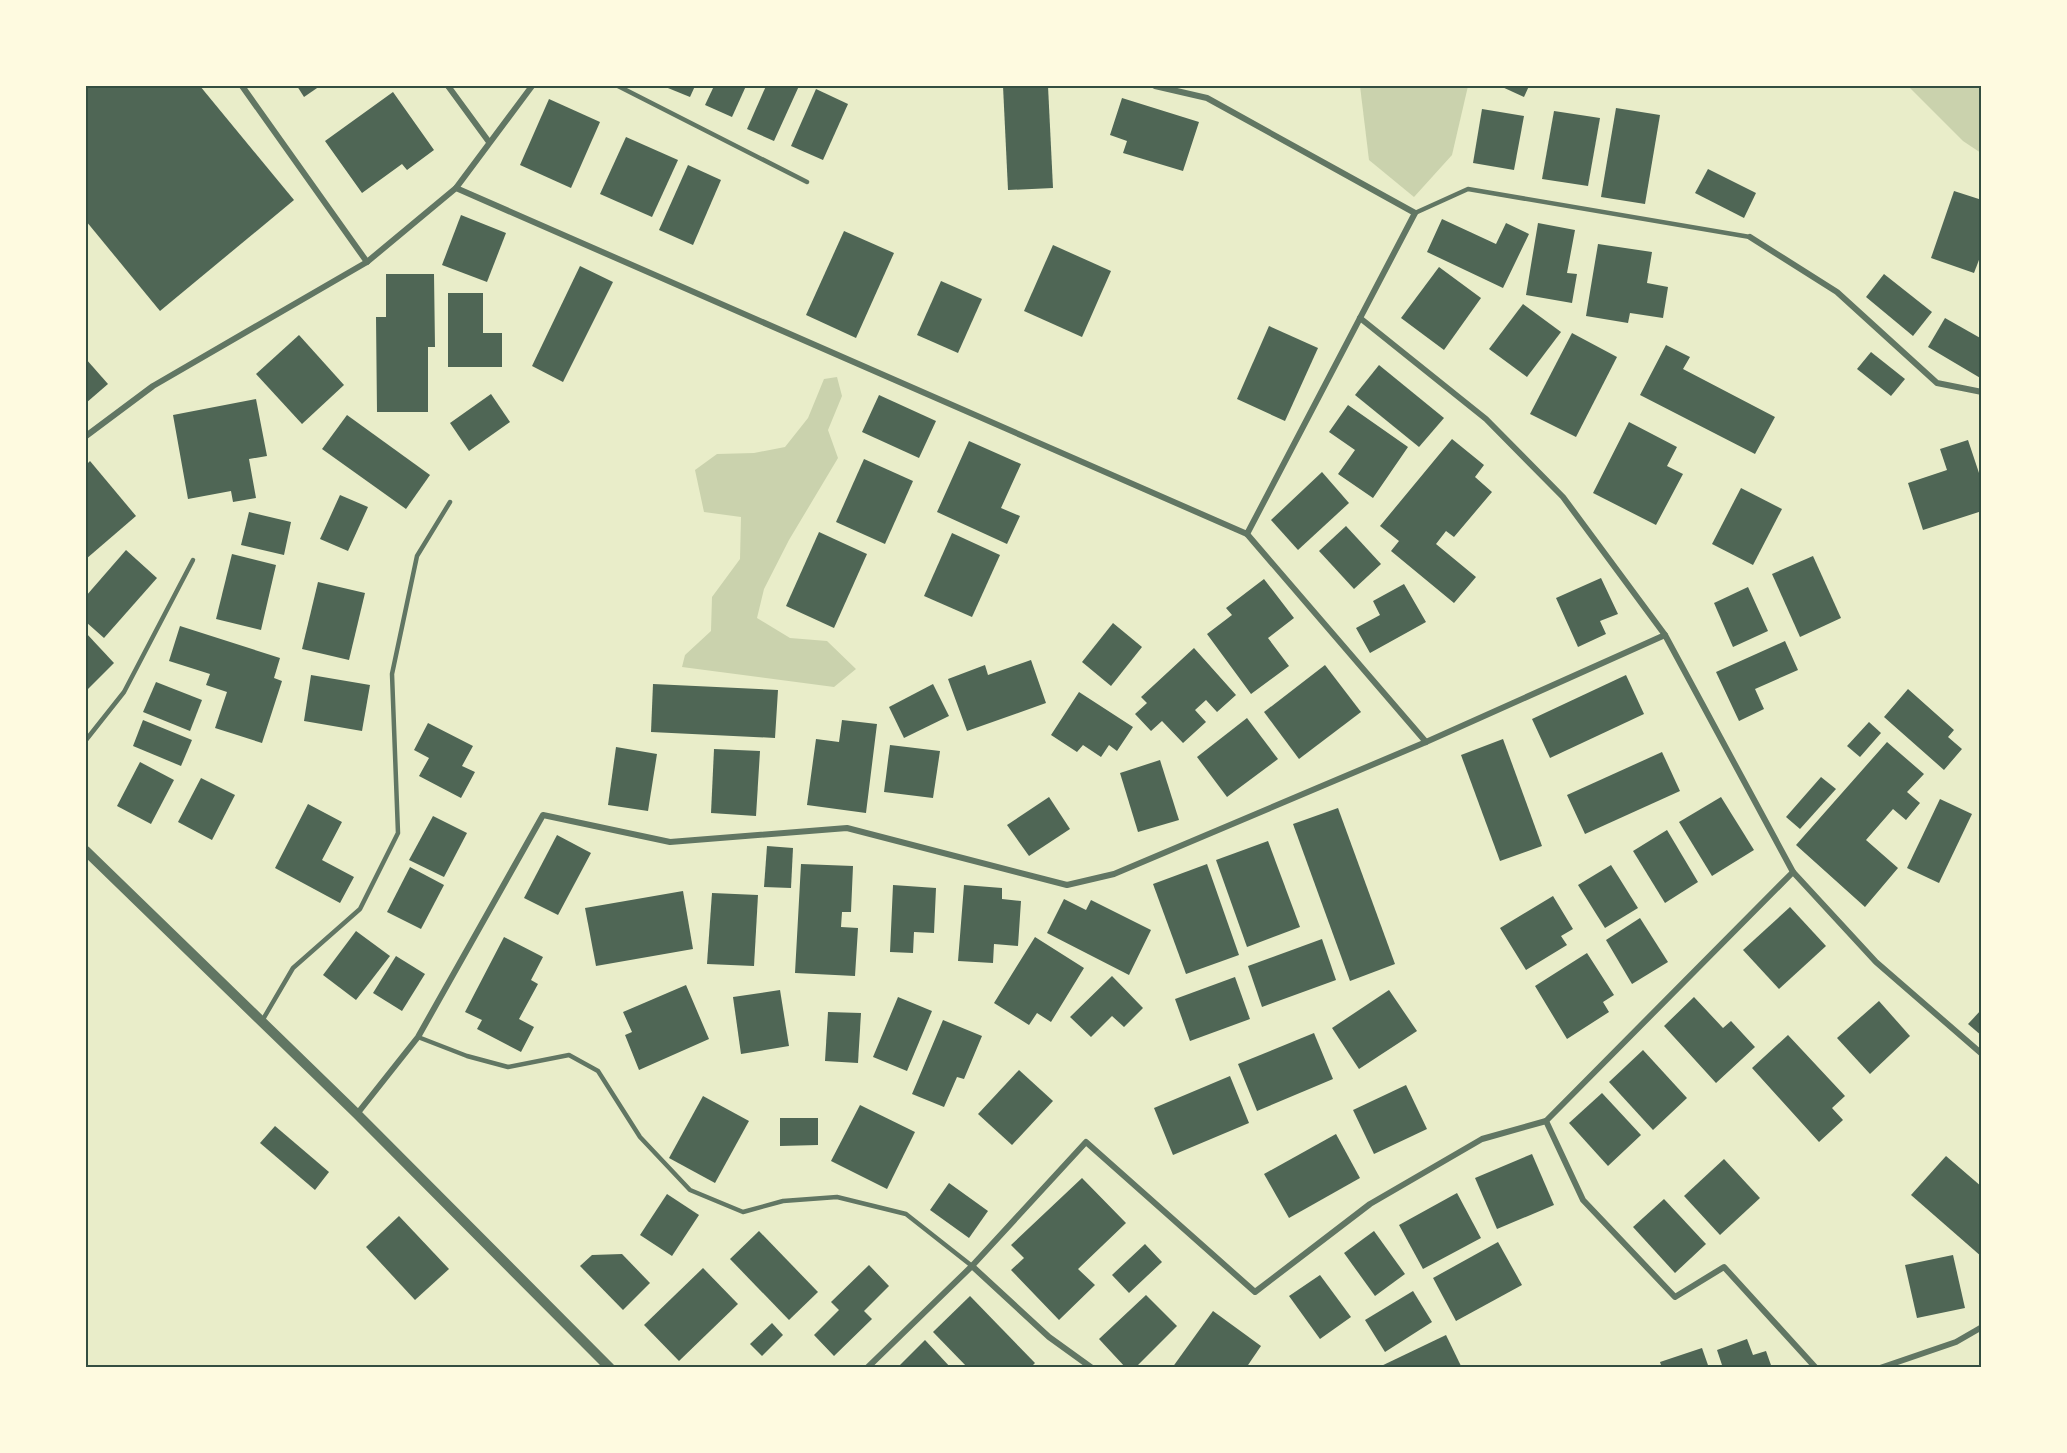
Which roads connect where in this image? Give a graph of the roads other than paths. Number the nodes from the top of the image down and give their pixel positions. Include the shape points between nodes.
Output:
1 (242, 86) edge
2 (448, 86) edge
3 (532, 86) edge
4 (618, 86) edge
5 (1155, 86) edge
6 (489, 142) junction
7 (807, 182) dead end
8 (456, 188) junction
9 (1415, 213) junction
10 (1750, 237) joint
11 (367, 262) junction
12 (1360, 318) junction
13 (1982, 392) edge
14 (86, 436) edge
15 (450, 502) dead end
16 (1247, 534) junction
17 (193, 560) dead end
18 (1665, 635) junction
19 (86, 740) edge
20 (1426, 742) junction
21 (86, 850) edge
22 (1793, 872) junction
23 (262, 1021) junction
24 (418, 1037) junction
25 (1982, 1054) edge
26 (357, 1113) junction
27 (1546, 1121) junction
28 (972, 1266) junction
29 (1982, 1328) edge
30 (610, 1368) edge
31 (867, 1368) edge
32 (1092, 1368) edge
33 (1816, 1368) edge
34 (1880, 1368) edge

1 - 11 street
2 - 6 street
3 - 6 street
4 - 7 lane
5 - 9 street via 1207,98
6 - 8 street
8 - 11 street
8 - 16 street
9 - 10 lane via 1468,189
9 - 12 street
10 - 13 street via 1837,292 1937,383
11 - 14 street via 153,386
12 - 16 street
12 - 18 street via 1486,419 1563,497
15 - 23 lane via 417,556 393,674 398,833 360,909 293,968
16 - 20 street
17 - 19 lane via 124,692
18 - 20 street
18 - 22 street
20 - 24 street via 1114,874 1067,885 847,828 670,842 543,815
21 - 23 street
22 - 25 street via 1876,962
22 - 27 street
23 - 26 street
24 - 26 street
24 - 28 lane via 508,1067 568,1055 598,1071 640,1137 690,1190 743,1212 783,1202 837,1197 906,1214
26 - 30 street
27 - 28 street via 1482,1139 1381,1198 1255,1292 1086,1142
27 - 33 street via 1583,1200 1675,1298 1724,1267
28 - 31 street
28 - 32 street via 1049,1336
29 - 34 street via 1956,1342

